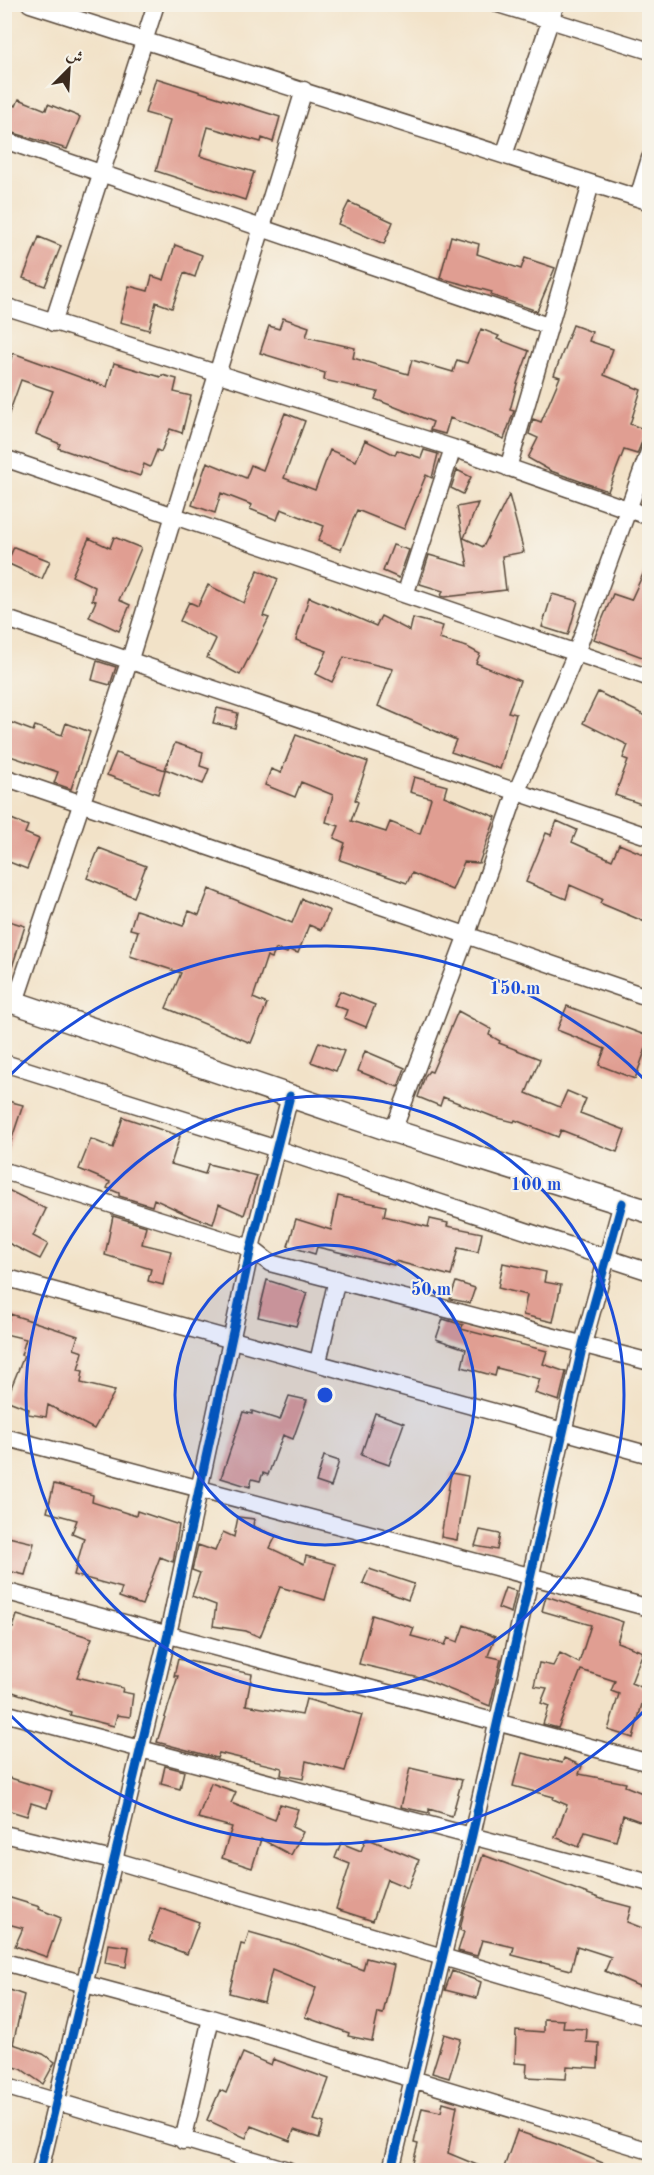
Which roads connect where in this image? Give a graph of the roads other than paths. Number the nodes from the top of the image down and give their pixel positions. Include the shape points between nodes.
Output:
1 (30, 4) edge
2 (156, 4) edge
3 (498, 4) edge
4 (553, 12) edge
5 (144, 42) junction
6 (650, 51) edge
7 (304, 90) junction
8 (4, 140) edge
9 (504, 155) junction
10 (650, 158) edge
11 (104, 173) junction
12 (591, 184) junction
13 (644, 200) edge
14 (262, 227) junction
15 (4, 306) edge
16 (53, 323) junction
17 (548, 326) junction
18 (217, 373) junction
19 (453, 448) junction
20 (650, 449) edge
21 (4, 458) edge
22 (508, 468) junction
23 (626, 509) junction
24 (173, 514) junction
25 (650, 517) edge
26 (406, 592) junction
27 (4, 618) edge
28 (576, 653) junction
29 (130, 659) junction
30 (650, 678) edge
31 (4, 777) edge
32 (516, 793) junction
33 (81, 802) junction
34 (650, 837) edge
35 (466, 937) junction
36 (650, 998) edge
37 (10, 1000) edge
38 (4, 1063) edge
39 (290, 1096) junction
40 (393, 1131) junction
41 (277, 1149) junction
42 (4, 1171) edge
43 (622, 1203) junction
44 (650, 1212) edge
45 (251, 1248) junction
46 (606, 1257) junction
47 (650, 1272) edge
48 (4, 1277) edge
49 (337, 1279) junction
50 (232, 1339) junction
51 (583, 1344) junction
52 (318, 1362) junction
53 (650, 1362) edge
54 (564, 1432) junction
55 (4, 1437) edge
56 (650, 1455) edge
57 (198, 1490) junction
58 (530, 1576) junction
59 (4, 1591) edge
60 (650, 1608) edge
61 (168, 1634) junction
62 (4, 1713) edge
63 (496, 1720) junction
64 (140, 1749) junction
65 (650, 1763) edge
66 (4, 1834) edge
67 (472, 1835) junction
68 (113, 1860) junction
69 (650, 1883) edge
70 (443, 1957) junction
71 (4, 1962) edge
72 (85, 1982) junction
73 (211, 2018) junction
74 (650, 2018) edge
75 (415, 2079) junction
76 (4, 2086) edge
77 (57, 2102) junction
78 (183, 2141) junction
79 (650, 2151) edge
80 (40, 2170) edge
81 (288, 2170) edge
82 (392, 2170) edge

1 - 5 street
2 - 5 street
3 - 4 street
4 - 6 street
4 - 9 street
5 - 7 street
5 - 11 street
7 - 9 street
7 - 14 street
8 - 11 street
9 - 12 street
10 - 13 street
11 - 14 street
11 - 16 street
12 - 13 street
12 - 17 street
14 - 17 street
14 - 18 street
15 - 16 street
16 - 18 street
17 - 22 street
18 - 19 street
18 - 24 street
19 - 22 street
19 - 26 street
20 - 23 street
21 - 24 street
22 - 23 street
23 - 25 street
23 - 28 street
24 - 26 street
24 - 29 street
26 - 28 street
27 - 29 street
28 - 30 street
28 - 32 street
29 - 32 street
29 - 33 street
31 - 33 street
32 - 34 street
32 - 35 street
33 - 35 street
33 - 37 street
35 - 36 street
35 - 40 street
37 - 39 street
38 - 41 street
39 - 40 street
39 - 41 street
40 - 43 street
41 - 45 street
41 - 46 street
42 - 45 street
43 - 44 street
43 - 46 street
45 - 49 street via 270,1263
45 - 50 street
46 - 47 street
46 - 51 street
48 - 50 street
49 - 51 street
49 - 52 street
50 - 52 street
50 - 57 street
51 - 53 street
51 - 54 street
52 - 54 street
54 - 56 street
54 - 58 street
55 - 57 street
57 - 58 street
57 - 61 street
58 - 60 street
58 - 63 street
59 - 61 street
61 - 63 street
61 - 64 street
62 - 64 street
63 - 65 street
63 - 67 street
64 - 67 street
64 - 68 street
66 - 68 street
67 - 69 street
67 - 70 street
68 - 70 street
68 - 72 street
70 - 74 street
70 - 75 street
71 - 72 street
72 - 73 street
72 - 77 street
73 - 75 street
73 - 78 street
75 - 79 street
75 - 82 street
76 - 77 street
77 - 78 street
77 - 80 street
78 - 81 street

